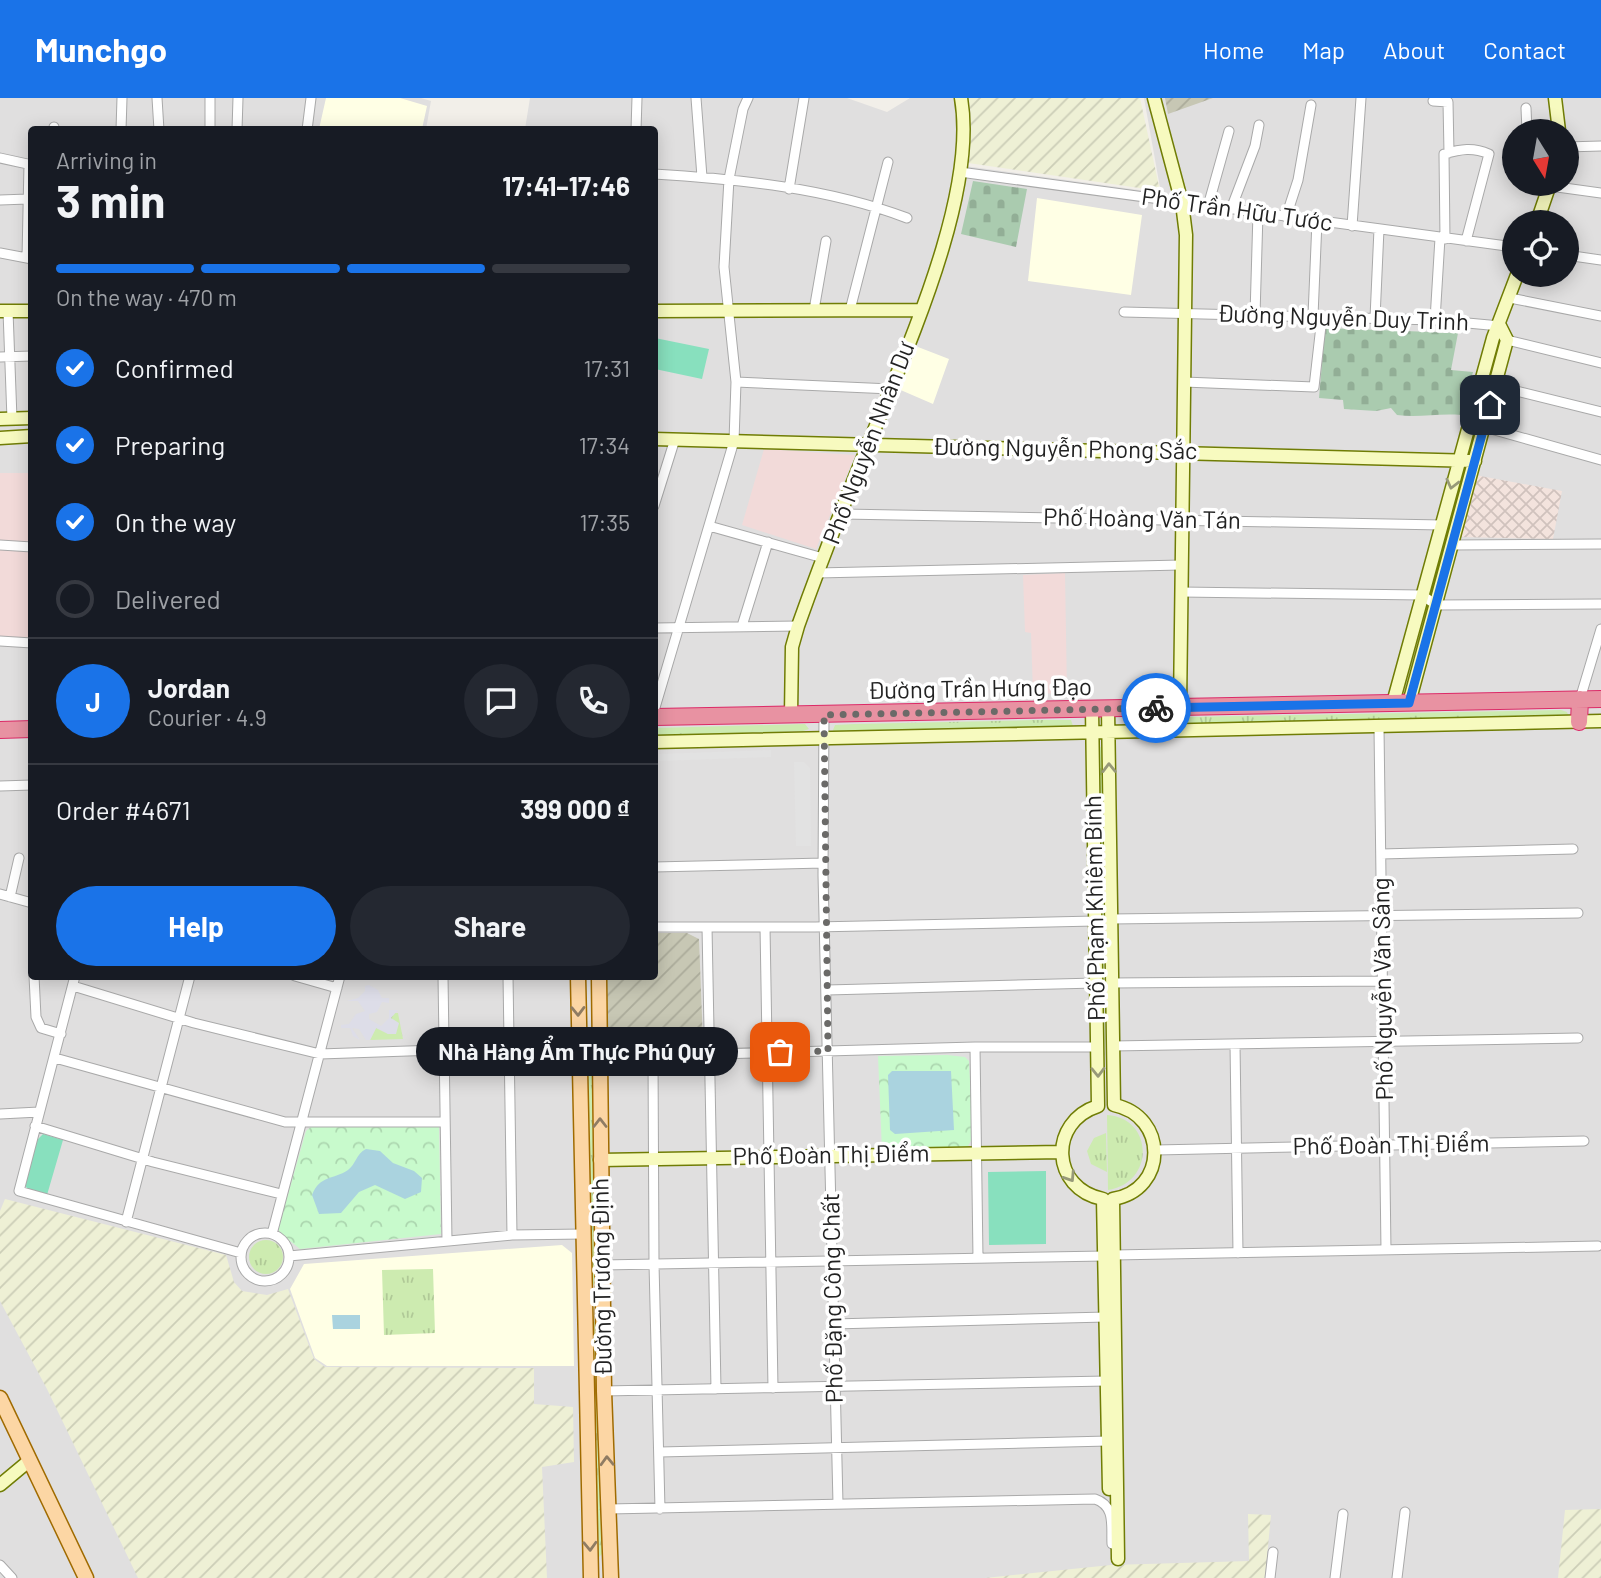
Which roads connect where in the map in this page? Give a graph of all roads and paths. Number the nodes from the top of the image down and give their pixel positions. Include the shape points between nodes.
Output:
1 (122, 98) edge
2 (158, 98) edge
3 (211, 98) edge
4 (238, 98) edge
5 (311, 98) edge
6 (637, 98) edge
7 (696, 98) edge
8 (748, 98) edge
9 (804, 98) edge
10 (961, 98) edge
11 (1154, 98) edge
12 (1361, 98) edge
13 (1555, 98) edge
14 (1433, 101) dead end
15 (1311, 105) dead end
16 (1526, 108) dead end
17 (1526, 119) edge
18 (1558, 119) edge
19 (1259, 125) dead end
20 (121, 126) edge
21 (159, 126) edge
22 (209, 126) edge
23 (237, 126) edge
24 (308, 126) edge
25 (636, 126) edge
26 (1228, 131) dead end
27 (1601, 146) edge
28 (1579, 147) edge
29 (1449, 153) junction
30 (0, 158) edge
31 (888, 162) dead end
32 (28, 165) edge
33 (960, 172) junction
34 (658, 174) edge
35 (702, 177) junction
36 (729, 179) junction
37 (789, 189) junction
38 (1579, 190) edge
39 (1601, 193) edge
40 (28, 199) edge
41 (0, 200) edge
42 (1182, 203) junction
43 (1208, 206) junction
44 (878, 207) junction
45 (1231, 209) junction
46 (1258, 213) junction
47 (1286, 217) junction
48 (907, 218) dead end
49 (1317, 221) junction
50 (1352, 226) junction
51 (1379, 229) junction
52 (1443, 238) junction
53 (826, 241) dead end
54 (1466, 241) junction
55 (1502, 246) edge
56 (0, 253) edge
57 (1579, 257) edge
58 (28, 258) edge
59 (1601, 260) edge
60 (1513, 287) edge
61 (1510, 298) junction
62 (814, 310) junction
63 (850, 310) junction
64 (921, 310) junction
65 (4, 311) edge
66 (28, 311) edge
67 (658, 311) edge
68 (727, 312) junction
69 (1124, 312) dead end
70 (1186, 312) junction
71 (1255, 315) junction
72 (1601, 316) edge
73 (1318, 317) junction
74 (1375, 318) junction
75 (1435, 320) junction
76 (1500, 326) junction
77 (1507, 340) junction
78 (4, 356) edge
79 (28, 356) edge
80 (1601, 363) edge
81 (736, 382) junction
82 (1184, 382) junction
83 (1496, 386) junction
84 (891, 389) junction
85 (1601, 412) edge
86 (28, 418) edge
87 (6, 419) edge
88 (1484, 427) junction
89 (28, 436) edge
90 (0, 438) edge
91 (658, 439) edge
92 (676, 439) junction
93 (734, 441) junction
94 (868, 444) junction
95 (1182, 452) junction
96 (1601, 460) edge
97 (1458, 461) junction
98 (1475, 461) junction
99 (658, 494) edge
100 (843, 514) junction
101 (1181, 520) junction
102 (1442, 525) junction
103 (709, 526) junction
104 (768, 542) junction
105 (1601, 544) edge
106 (0, 545) edge
107 (1452, 545) junction
108 (28, 547) edge
109 (824, 558) junction
110 (1181, 565) junction
111 (817, 573) junction
112 (1181, 592) junction
113 (1422, 595) junction
114 (1601, 604) edge
115 (1436, 605) junction
116 (742, 626) junction
117 (798, 626) junction
118 (658, 628) edge
119 (677, 628) junction
120 (1601, 629) edge
121 (0, 641) edge
122 (28, 643) edge
123 (658, 696) edge
124 (1580, 699) junction
125 (1601, 699) edge
126 (1401, 703) junction
127 (1180, 707) junction
128 (1100, 709) junction
129 (791, 715) junction
130 (824, 715) junction
131 (658, 717) edge
132 (1601, 721) edge
133 (1579, 722) junction
134 (1379, 728) junction
135 (28, 729) edge
136 (0, 730) edge
137 (1092, 734) junction
138 (1108, 734) junction
139 (824, 739) junction
140 (658, 742) edge
141 (28, 785) edge
142 (0, 786) edge
143 (1573, 849) dead end
144 (1381, 855) junction
145 (19, 858) dead end
146 (823, 863) junction
147 (658, 867) edge
148 (0, 894) edge
149 (10, 897) junction
150 (28, 902) edge
151 (1578, 913) dead end
152 (1381, 915) junction
153 (1111, 919) junction
154 (1095, 921) junction
155 (826, 926) junction
156 (658, 927) edge
157 (707, 927) junction
158 (765, 927) junction
159 (34, 980) edge
160 (189, 980) edge
161 (309, 980) edge
162 (339, 980) edge
163 (443, 980) edge
164 (508, 980) edge
165 (578, 980) edge
166 (599, 980) edge
167 (74, 981) edge
168 (1382, 981) junction
169 (1112, 983) junction
170 (1096, 984) junction
171 (337, 988) junction
172 (827, 990) junction
173 (179, 1019) junction
174 (61, 1034) junction
175 (1578, 1038) dead end
176 (1383, 1042) junction
177 (1235, 1044) junction
178 (579, 1045) junction
179 (1113, 1046) junction
180 (975, 1047) junction
181 (1097, 1047) junction
182 (444, 1048) junction
183 (509, 1048) junction
184 (600, 1051) junction
185 (828, 1051) junction
186 (767, 1053) junction
187 (320, 1054) junction
188 (709, 1055) junction
189 (653, 1056) junction
190 (55, 1058) junction
191 (162, 1087) junction
192 (39, 1112) junction
193 (0, 1114) edge
194 (445, 1122) junction
195 (300, 1124) junction
196 (36, 1126) junction
197 (1584, 1141) dead end
198 (1385, 1145) junction
199 (1237, 1149) junction
200 (1156, 1150) junction
201 (1061, 1152) junction
202 (976, 1153) junction
203 (830, 1156) junction
204 (767, 1157) junction
205 (141, 1158) junction
206 (711, 1158) junction
207 (654, 1159) junction
208 (600, 1160) junction
209 (281, 1194) junction
210 (1108, 1199) junction
211 (126, 1222) junction
212 (272, 1234) junction
213 (583, 1234) junction
214 (512, 1235) junction
215 (447, 1241) junction
216 (1598, 1247) dead end
217 (1387, 1250) junction
218 (241, 1252) junction
219 (1238, 1253) junction
220 (289, 1255) junction
221 (1109, 1255) junction
222 (978, 1258) junction
223 (831, 1260) junction
224 (769, 1262) junction
225 (712, 1263) junction
226 (654, 1264) junction
227 (602, 1265) junction
228 (586, 1306) junction
229 (604, 1306) junction
230 (1105, 1317) junction
231 (833, 1324) junction
232 (1107, 1381) junction
233 (834, 1387) junction
234 (773, 1388) junction
235 (716, 1389) junction
236 (657, 1390) junction
237 (604, 1391) junction
238 (0, 1398) edge
239 (1108, 1441) junction
240 (835, 1446) junction
241 (660, 1452) junction
242 (30, 1460) junction
243 (0, 1485) edge
244 (1108, 1489) dead end
245 (838, 1504) junction
246 (609, 1508) junction
247 (660, 1508) junction
248 (1405, 1512) dead end
249 (1343, 1514) dead end
250 (1112, 1546) dead end
251 (1273, 1552) dead end
252 (1118, 1559) dead end
253 (0, 1564) edge
254 (591, 1575) edge
255 (611, 1575) edge
256 (12, 1578) edge
257 (86, 1578) edge
258 (1270, 1578) edge
259 (1335, 1578) edge
260 (1397, 1578) edge

1 - 20 street
2 - 21 street
3 - 22 street
4 - 23 street
5 - 24 street
6 - 25 street
7 - 35 street
8 - 36 street
9 - 37 street
10 - 33 street, Phố Nguyễn Nhân Dư
11 - 42 street
12 - 50 street
13 - 18 street
14 - 29 street via 1448,102
15 - 47 street via 1298,180
16 - 17 street
19 - 45 street
26 - 43 street
27 - 28 street
29 - 52 street via 1444,154
29 - 54 street via 1465,148 1489,154
30 - 32 street
31 - 44 street
33 - 42 street, Phố Trần Hữu Tước
33 - 64 street, Phố Nguyễn Nhân Dư
34 - 35 street
35 - 36 street
36 - 37 street
36 - 68 street via 724,267
37 - 44 street
38 - 39 street
40 - 41 street
42 - 43 street, Phố Trần Hữu Tước
42 - 70 street
43 - 45 street, Phố Trần Hữu Tước
44 - 48 street
44 - 63 street
45 - 46 street, Phố Trần Hữu Tước
46 - 47 street, Phố Trần Hữu Tước
46 - 71 street
47 - 49 street, Phố Trần Hữu Tước
49 - 50 street, Phố Trần Hữu Tước
49 - 73 street
50 - 51 street, Phố Trần Hữu Tước
51 - 52 street, Phố Trần Hữu Tước
51 - 74 street
52 - 54 street, Phố Trần Hữu Tước
52 - 75 street
53 - 62 street
54 - 55 street, Phố Trần Hữu Tước
56 - 58 street
57 - 59 street
60 - 61 street
61 - 72 street
61 - 76 street
62 - 63 street
62 - 68 street
63 - 64 street
64 - 84 street, Phố Nguyễn Nhân Dư
65 - 66 street
65 - 78 street
67 - 68 street
68 - 81 street
69 - 70 street, Đường Nguyễn Duy Trinh
70 - 71 street, Đường Nguyễn Duy Trinh
70 - 82 street
71 - 73 street, Đường Nguyễn Duy Trinh
73 - 74 street, Đường Nguyễn Duy Trinh
73 - 82 street via 1314,387
74 - 75 street, Đường Nguyễn Duy Trinh
75 - 76 street, Đường Nguyễn Duy Trinh
76 - 77 street
76 - 97 street
77 - 80 street
77 - 83 street
78 - 79 street
78 - 87 street
81 - 84 street
81 - 93 street
82 - 95 street
83 - 85 street
83 - 88 street
84 - 94 street, Phố Nguyễn Nhân Dư
86 - 87 street
88 - 96 street
88 - 98 street
89 - 90 street
91 - 92 street, Đường Nguyễn Phong Sắc
92 - 93 street, Đường Nguyễn Phong Sắc
92 - 99 street
93 - 94 street, Đường Nguyễn Phong Sắc
93 - 103 street
94 - 95 street, Đường Nguyễn Phong Sắc
94 - 100 street, Phố Nguyễn Nhân Dư
95 - 97 street, Đường Nguyễn Phong Sắc
95 - 101 street
97 - 98 street, Đường Nguyễn Phong Sắc
97 -> 102 street
98 - 107 street
100 - 101 street, Phố Hoàng Văn Tán
100 - 109 street, Phố Nguyễn Nhân Dư
101 - 102 street, Phố Hoàng Văn Tán
101 - 110 street
102 - 113 street
103 - 104 street
103 - 119 street
104 - 109 street
104 - 116 street
105 - 107 street
106 - 108 street
107 - 115 street
109 - 111 street, Phố Nguyễn Nhân Dư
110 - 111 street
110 - 112 street
111 - 117 street, Phố Nguyễn Nhân Dư
112 - 113 street
112 - 127 street
113 - 115 street
113 - 126 street
114 - 115 street
115 - 126 street
116 - 117 street
116 - 119 street
117 - 129 street, Phố Nguyễn Nhân Dư via 792,647
118 - 119 street
119 - 123 street
120 - 124 street
121 - 122 street
124 - 125 highway, Đường Trần Hưng Đạo
124 - 126 highway, Đường Trần Hưng Đạo
124 - 133 highway
126 - 127 highway, Đường Trần Hưng Đạo
127 - 128 highway, Đường Trần Hưng Đạo
128 - 130 highway, Đường Trần Hưng Đạo
128 - 137 street, Phố Phạm Khiêm Bính
128 - 138 street, Phố Phạm Khiêm Bính
129 - 130 highway, Đường Trần Hưng Đạo
129 - 131 highway, Đường Trần Hưng Đạo
130 - 139 street, Phố Đặng Công Chất
132 - 133 street, Đường Trần Hưng Đạo
133 - 134 street, Đường Trần Hưng Đạo
134 - 138 street, Đường Trần Hưng Đạo
134 - 144 street, Phố Nguyễn Văn Sảng
135 - 136 highway
137 - 138 street, Đường Trần Hưng Đạo
137 - 139 street, Đường Trần Hưng Đạo
137 - 154 street, Phố Phạm Khiêm Bính
153 -> 138 street, Phố Phạm Khiêm Bính
139 - 140 street, Đường Trần Hưng Đạo
139 - 146 street, Phố Đặng Công Chất
141 - 142 street
143 - 144 street
144 - 152 street, Phố Nguyễn Văn Sảng
145 - 149 street
146 - 147 street
146 - 155 street, Phố Đặng Công Chất
148 - 149 street
149 - 150 street
151 - 152 street
152 - 153 street
152 - 168 street, Phố Nguyễn Văn Sảng
153 - 169 street, Phố Phạm Khiêm Bính
154 - 155 street
154 - 170 street, Phố Phạm Khiêm Bính
155 - 158 street
155 - 172 street, Phố Đặng Công Chất
156 - 157 street
157 - 158 street
157 - 188 street
158 - 186 street
159 - 174 street via 41,1028
160 - 173 street
161 - 171 street
162 - 171 street
163 - 182 street
164 - 183 street
165 -> 178 main road, Đường Trương Định
166 - 184 main road, Đường Trương Định
167 - 173 street
167 - 174 street
168 - 169 street
168 - 176 street, Phố Nguyễn Văn Sảng
169 - 179 street, Phố Phạm Khiêm Bính
170 - 172 street
170 - 181 street, Phố Phạm Khiêm Bính
171 - 187 street
172 - 185 street, Phố Đặng Công Chất
173 - 187 street
173 - 191 street
174 - 190 street
175 - 176 street
176 - 177 street
176 - 198 street, Phố Nguyễn Văn Sảng
177 - 179 street
177 - 199 street
178 - 183 street
178 - 184 main road
178 - 213 main road, Đường Trương Định
179 - 200 street, Phố Phạm Khiêm Bính via 1114,1105 1146,1123
180 - 181 street
180 - 185 street
180 - 202 street
181 -> 201 street, Phố Phạm Khiêm Bính via 1098,1106 1073,1121
182 - 183 street
182 - 187 street
182 - 194 street
183 - 214 street
184 - 189 street
208 -> 184 main road, Đường Trương Định
185 - 186 street
185 - 203 street, Phố Đặng Công Chất
186 - 188 street
186 - 204 street
187 - 195 street
188 - 189 street
188 - 206 street
189 - 207 street
190 - 191 street
190 - 192 street
191 - 195 street
191 - 205 street
192 - 193 street
192 - 196 street
194 - 195 street
194 - 215 street
195 - 209 street
196 - 205 street
196 - 211 street via 19,1191
197 - 198 street, Phố Đoàn Thị Điểm
198 - 199 street, Phố Đoàn Thị Điểm
198 - 217 street, Phố Nguyễn Văn Sảng
199 - 200 street, Phố Đoàn Thị Điểm
199 - 219 street
200 - 210 street via 1146,1182 1130,1194
201 - 202 street, Phố Đoàn Thị Điểm
201 -> 210 street via 1072,1182 1089,1195
202 - 203 street, Phố Đoàn Thị Điểm
202 - 222 street
203 - 204 street, Phố Đoàn Thị Điểm
203 - 223 street, Phố Đặng Công Chất
204 - 206 street, Phố Đoàn Thị Điểm
204 - 224 street
205 - 209 street
205 - 211 street
206 - 207 street, Phố Đoàn Thị Điểm
206 - 225 street
207 - 208 street, Phố Đoàn Thị Điểm
207 - 226 street
208 - 227 main road, Đường Trương Định
209 - 212 street
210 - 221 street
211 - 218 street
212 - 218 street via 254,1235
212 - 220 street via 284,1242
213 - 214 street
213 - 228 main road, Đường Trương Định
214 - 215 street
215 - 220 street
216 - 217 street
217 - 219 street
218 - 220 street via 245,1271 263,1281 281,1275
219 - 221 street
221 - 222 street
221 - 230 street
221 - 252 street
222 - 223 street
223 - 224 street
223 - 231 street, Phố Đặng Công Chất
224 - 225 street
224 - 234 street
225 - 226 street
225 - 235 street
226 - 227 street
226 - 236 street
227 - 229 main road, Đường Trương Định
228 - 229 main road
228 -> 254 main road, Đường Trương Định
229 - 237 main road, Đường Trương Định
230 - 231 street
230 - 232 street
231 - 233 street, Phố Đặng Công Chất
232 - 233 street
232 - 239 street
233 - 234 street
233 - 240 street, Phố Đặng Công Chất
234 - 235 street
235 - 236 street
236 - 237 street
236 - 241 street
246 -> 237 main road, Đường Trương Định
238 - 242 main road
239 - 240 street
239 - 244 street
240 - 241 street
240 - 245 street, Phố Đặng Công Chất
241 - 247 street
242 - 243 street
242 - 257 main road
245 - 247 street
245 - 250 street via 1095,1499 1111,1511
246 - 247 street
246 - 255 main road, Đường Trương Định
248 - 260 street
249 - 259 street
251 - 258 street
253 - 256 street
254 - 255 main road

